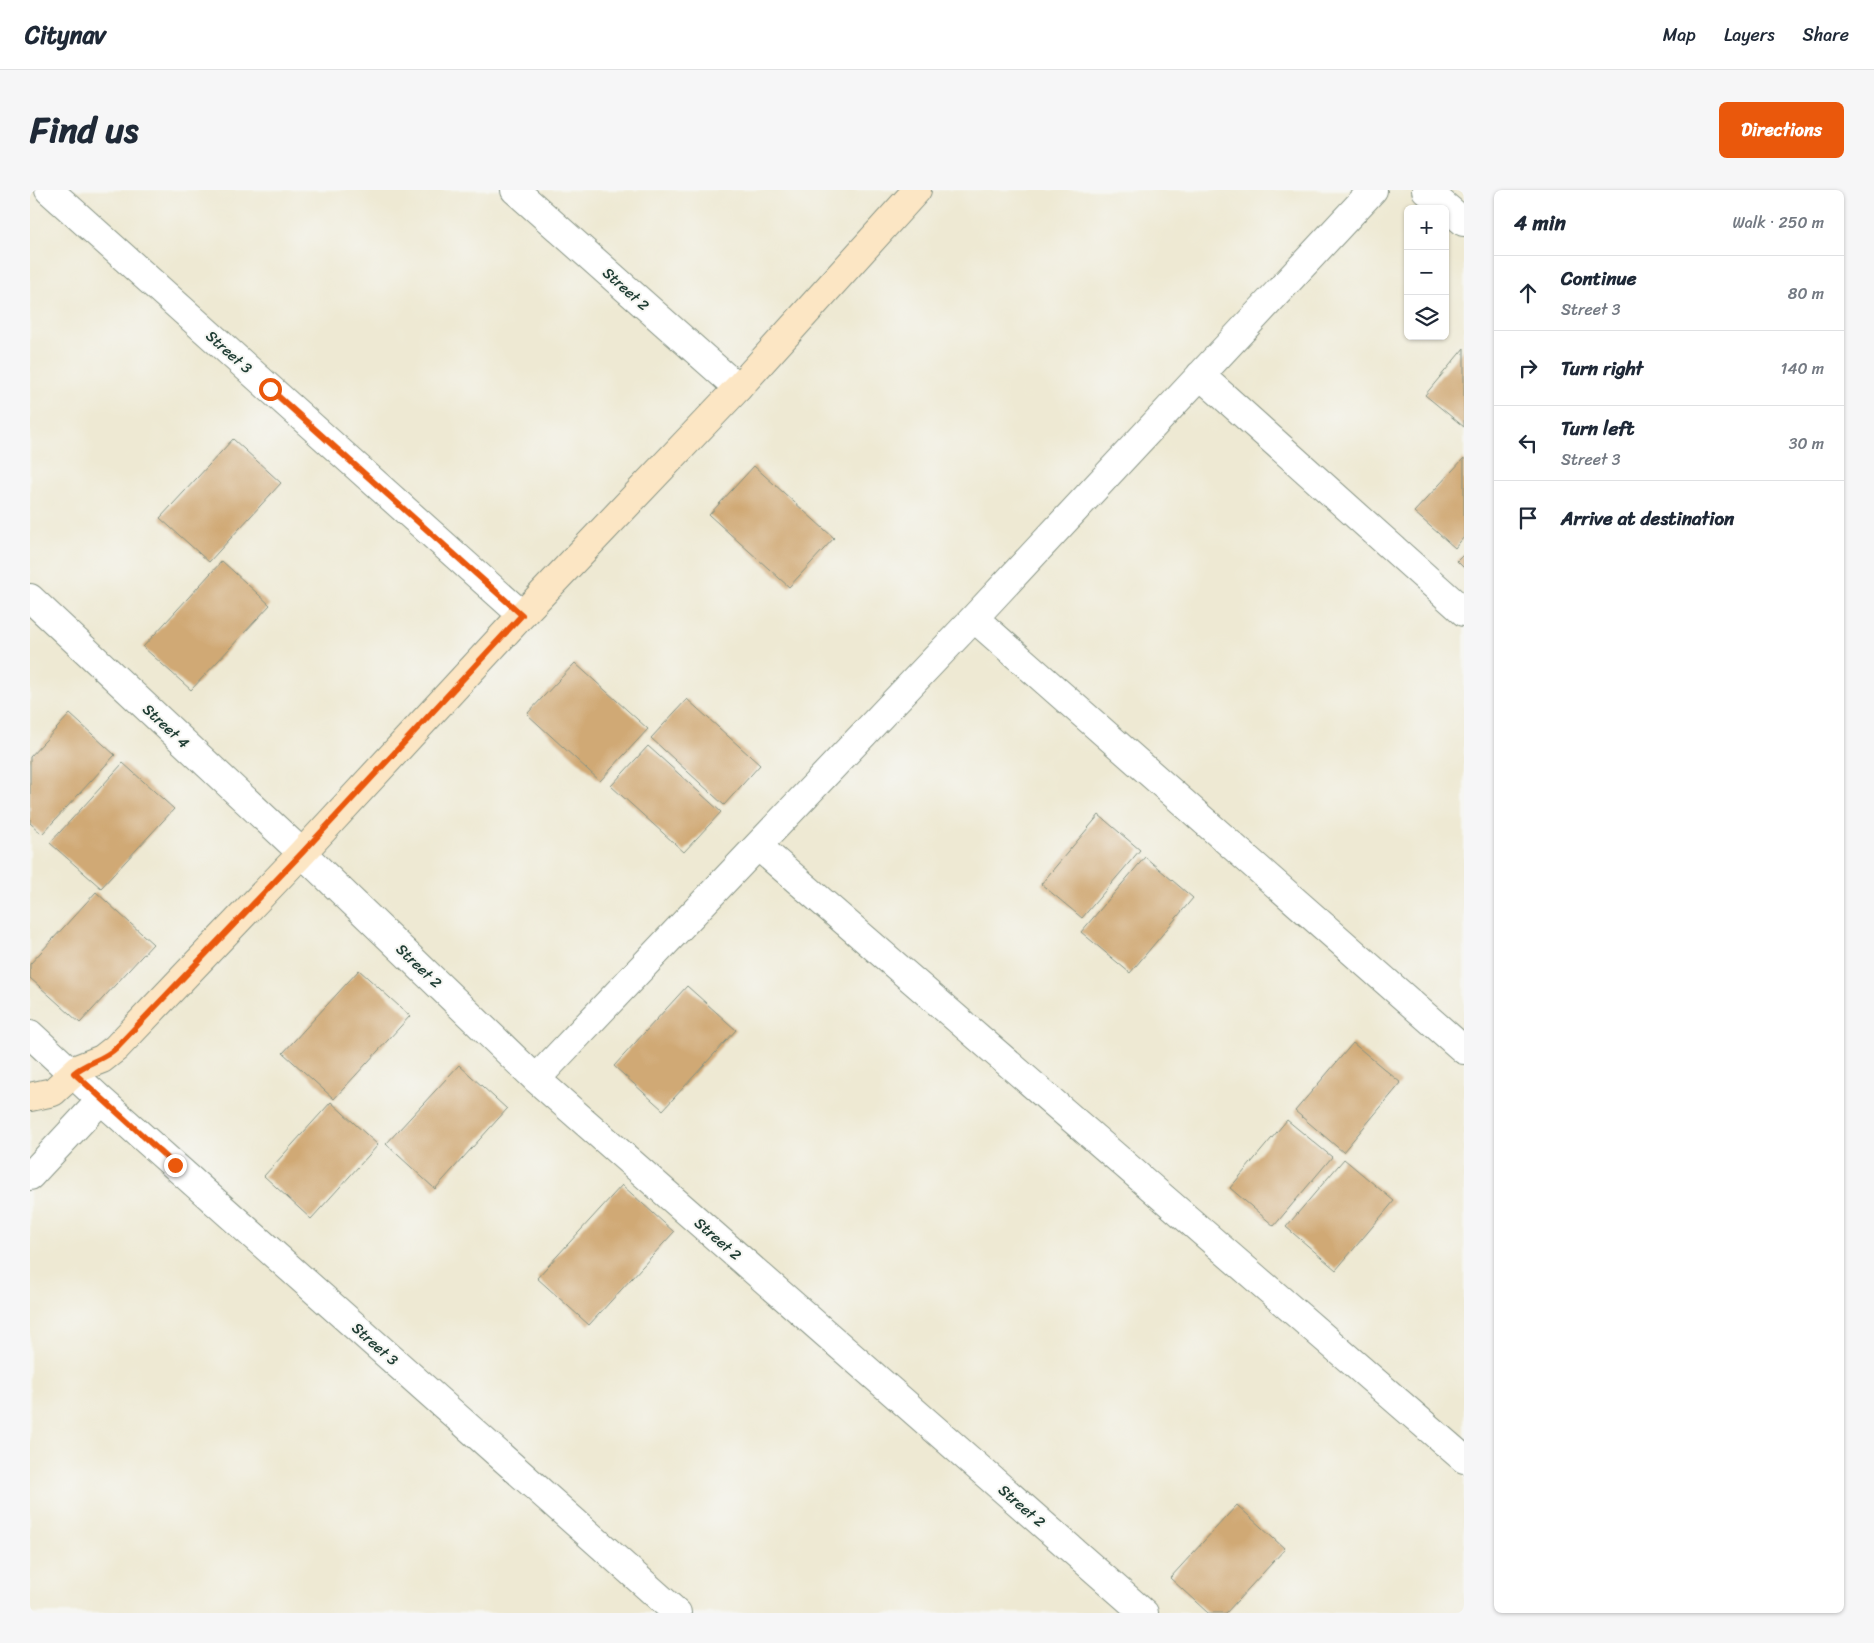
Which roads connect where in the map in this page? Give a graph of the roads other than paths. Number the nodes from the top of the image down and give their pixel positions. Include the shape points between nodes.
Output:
1 (48, 190) edge
2 (515, 190) edge
3 (917, 190) edge
4 (1374, 190) edge
5 (1426, 190) edge
6 (1464, 222) edge
7 (1200, 375) junction
8 (738, 388) junction
9 (30, 598) edge
10 (1464, 612) edge
11 (522, 615) junction
12 (974, 618) junction
13 (758, 846) junction
14 (302, 853) junction
15 (30, 1034) edge
16 (1464, 1050) edge
17 (74, 1073) junction
18 (536, 1079) junction
19 (30, 1097) edge
20 (101, 1100) junction
21 (30, 1176) edge
22 (1464, 1459) edge
23 (677, 1613) edge
24 (1144, 1613) edge

1 - 11 street, Street 3
2 - 8 street, Street 2
3 - 8 street
4 - 7 street
5 - 6 street
7 - 10 street
7 - 12 street
8 - 11 street
9 - 14 street, Street 4
11 - 14 street
12 - 13 street
12 - 16 street
13 - 18 street
13 - 22 street
14 - 17 street via 116,1048
14 - 18 street, Street 2
15 - 17 street, Street 3
17 - 19 street via 53,1092
17 - 20 street, Street 3
18 - 24 street, Street 2
20 - 21 street
20 - 23 street, Street 3

